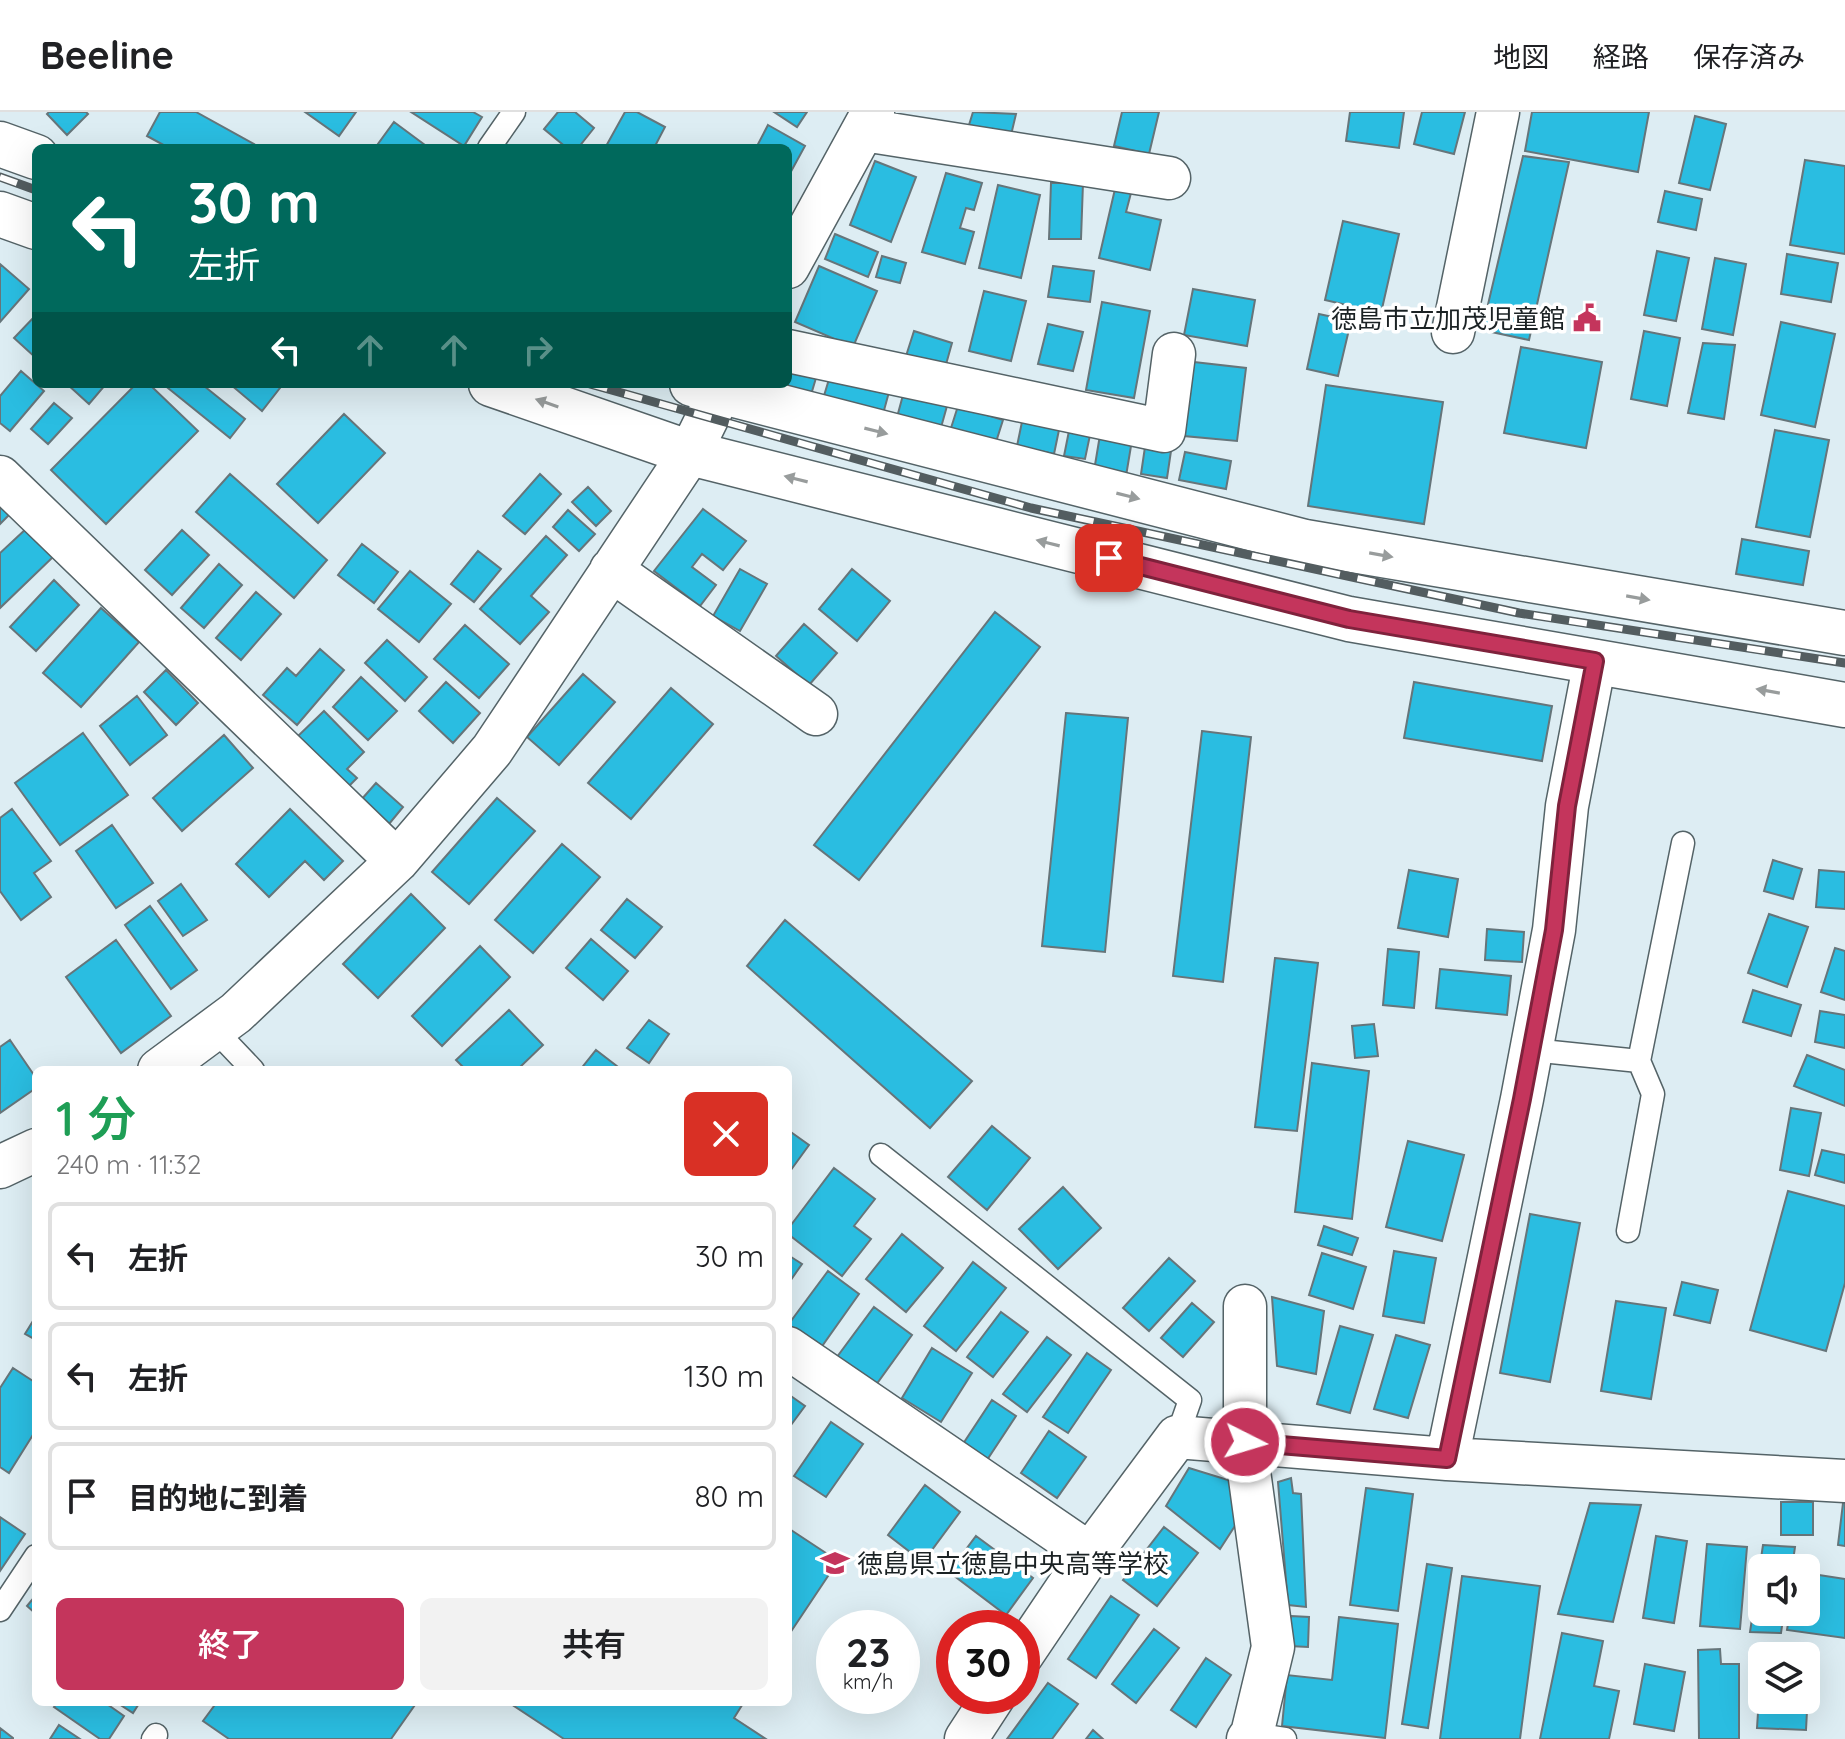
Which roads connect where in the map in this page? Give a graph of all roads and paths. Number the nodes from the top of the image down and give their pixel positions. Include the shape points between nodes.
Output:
1 (514, 112) edge
2 (1498, 112) edge
3 (868, 121) edge
4 (0, 144) edge
5 (492, 144) edge
6 (32, 156) edge
7 (1169, 178) dead end
8 (0, 214) edge
9 (32, 226) edge
10 (792, 260) edge
11 (1453, 332) dead end
12 (792, 352) edge
13 (1174, 354) dead end
14 (503, 388) edge
15 (711, 388) edge
16 (720, 388) edge
17 (690, 453) junction
18 (0, 477) edge
19 (611, 570) junction
20 (1845, 633) edge
21 (1595, 661) junction
22 (1845, 705) edge
23 (816, 714) dead end
24 (1683, 843) dead end
25 (397, 861) junction
26 (214, 1029) junction
27 (1532, 1050) junction
28 (1639, 1061) junction
29 (164, 1066) edge
30 (249, 1066) edge
31 (32, 1152) edge
32 (881, 1155) dead end
33 (0, 1167) edge
34 (1628, 1231) dead end
35 (1245, 1306) dead end
36 (792, 1351) edge
37 (1177, 1437) junction
38 (1245, 1442) junction
39 (1447, 1459) junction
40 (1845, 1481) edge
41 (1090, 1554) junction
42 (32, 1562) edge
43 (0, 1610) edge
44 (1040, 1628) edge
45 (982, 1714) edge
46 (1262, 1737) edge
47 (966, 1739) edge

1 - 5 lane
2 - 11 street
3 - 7 street
3 - 10 street
4 - 6 street
8 - 9 street
12 - 13 street via 1164,431
17 -> 14 street
15 - 17 street
16 -> 20 street via 1305,542
17 - 19 street
21 -> 17 street via 1349,619
18 - 25 street
19 - 23 street
19 - 25 street via 492,750
22 -> 21 street
21 - 27 street via 1567,806 1554,930
24 - 28 lane
25 - 26 street
26 - 29 street
26 - 30 lane
27 - 28 lane
27 - 39 street
28 - 34 lane via 1653,1094
31 - 33 street
32 - 37 lane via 1190,1400
35 - 38 street
36 - 41 street
37 - 38 street
37 - 41 street
38 - 39 street
38 - 46 street via 1273,1647
39 - 40 street
41 - 44 street
42 - 43 lane
45 - 47 street

